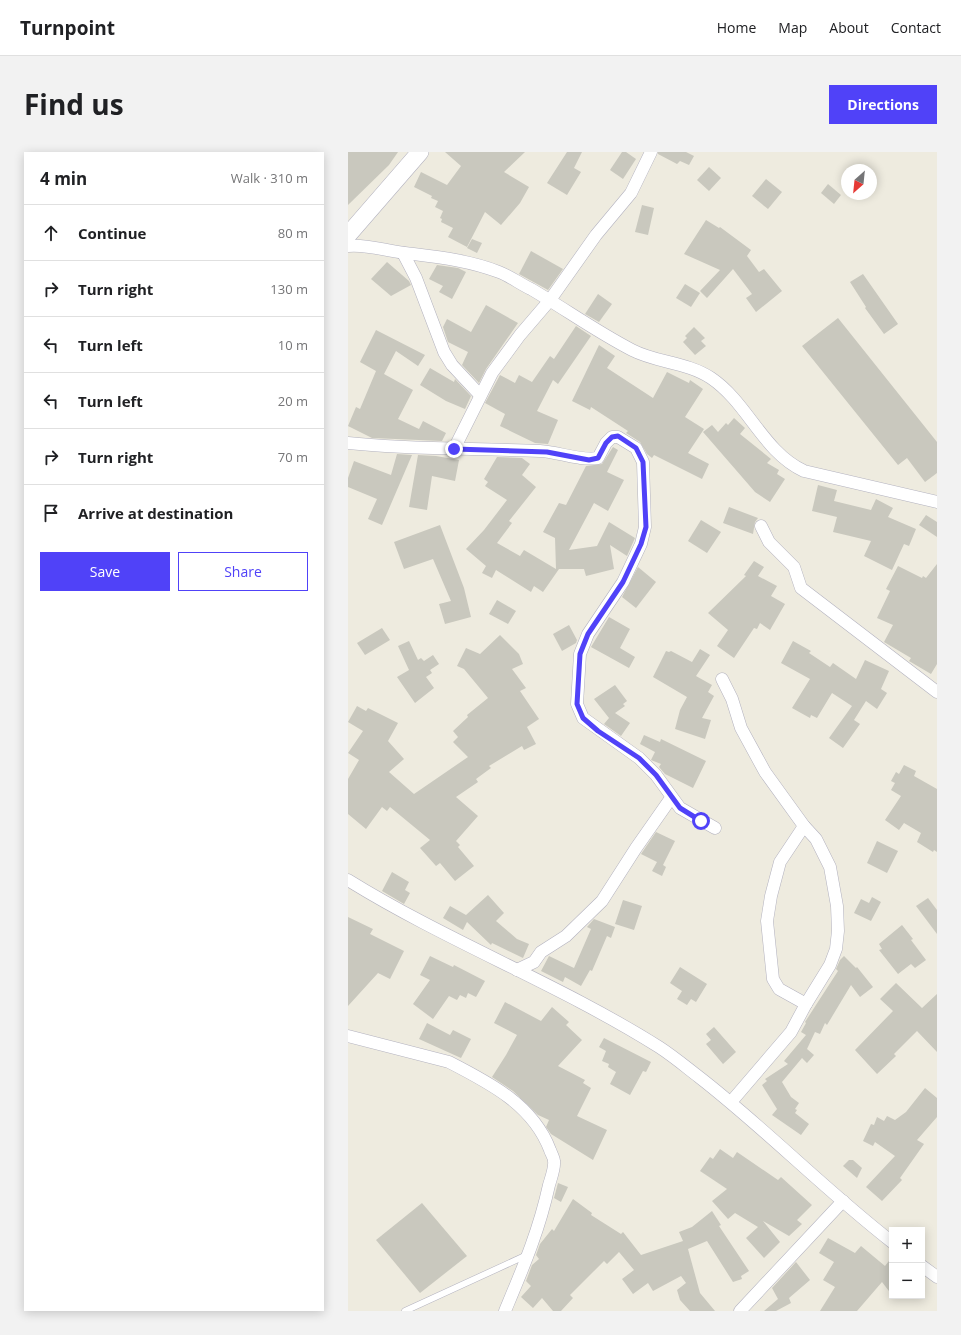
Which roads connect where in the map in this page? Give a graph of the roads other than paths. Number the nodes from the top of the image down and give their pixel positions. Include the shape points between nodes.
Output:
1 (420, 152) edge
2 (651, 152) edge
3 (348, 235) edge
4 (348, 246) edge
5 (402, 253) junction
6 (550, 300) junction
7 (480, 395) junction
8 (348, 443) edge
9 (454, 449) junction
10 (937, 502) edge
11 (761, 526) dead end
12 (722, 679) dead end
13 (937, 692) edge
14 (671, 798) junction
15 (804, 826) junction
16 (715, 828) dead end
17 (348, 880) edge
18 (517, 970) junction
19 (806, 1004) junction
20 (348, 1036) edge
21 (731, 1102) junction
22 (842, 1201) junction
23 (889, 1240) edge
24 (529, 1254) junction
25 (925, 1268) edge
26 (937, 1277) edge
27 (405, 1311) edge
28 (504, 1311) edge
29 (740, 1311) edge

1 - 3 street
2 - 6 street via 631,192 596,235
4 - 5 street via 361,245
5 - 6 street via 447,257 501,272
5 - 7 street via 416,278 444,352 452,365
6 - 7 street via 505,354
6 - 10 street via 633,351 687,366 711,378 741,407 777,452 798,468
7 - 9 street
8 - 9 street
9 - 14 street via 547,452 589,460 598,458 606,443 612,437 618,436 636,448 643,462 646,509 644,536 616,594 588,634 580,654 577,704 583,718 639,758 656,775
11 - 13 street via 769,542 794,567 801,588
12 - 15 street via 732,699 741,728 765,772
14 - 16 street via 680,808
14 - 18 street via 602,901 566,936 541,952 534,962
15 - 19 street via 816,839 830,867 837,906 838,931 836,950 830,965
15 - 19 street via 780,862 771,896 768,921 773,979 778,989
17 - 18 street via 388,904
18 - 21 street via 660,1048
19 - 21 street via 792,1032
20 - 24 street via 449,1062 479,1077 512,1099 532,1118 544,1134 555,1162
21 - 22 street
22 - 23 street
22 - 29 street
24 - 27 lane
24 - 28 street
25 - 26 street

